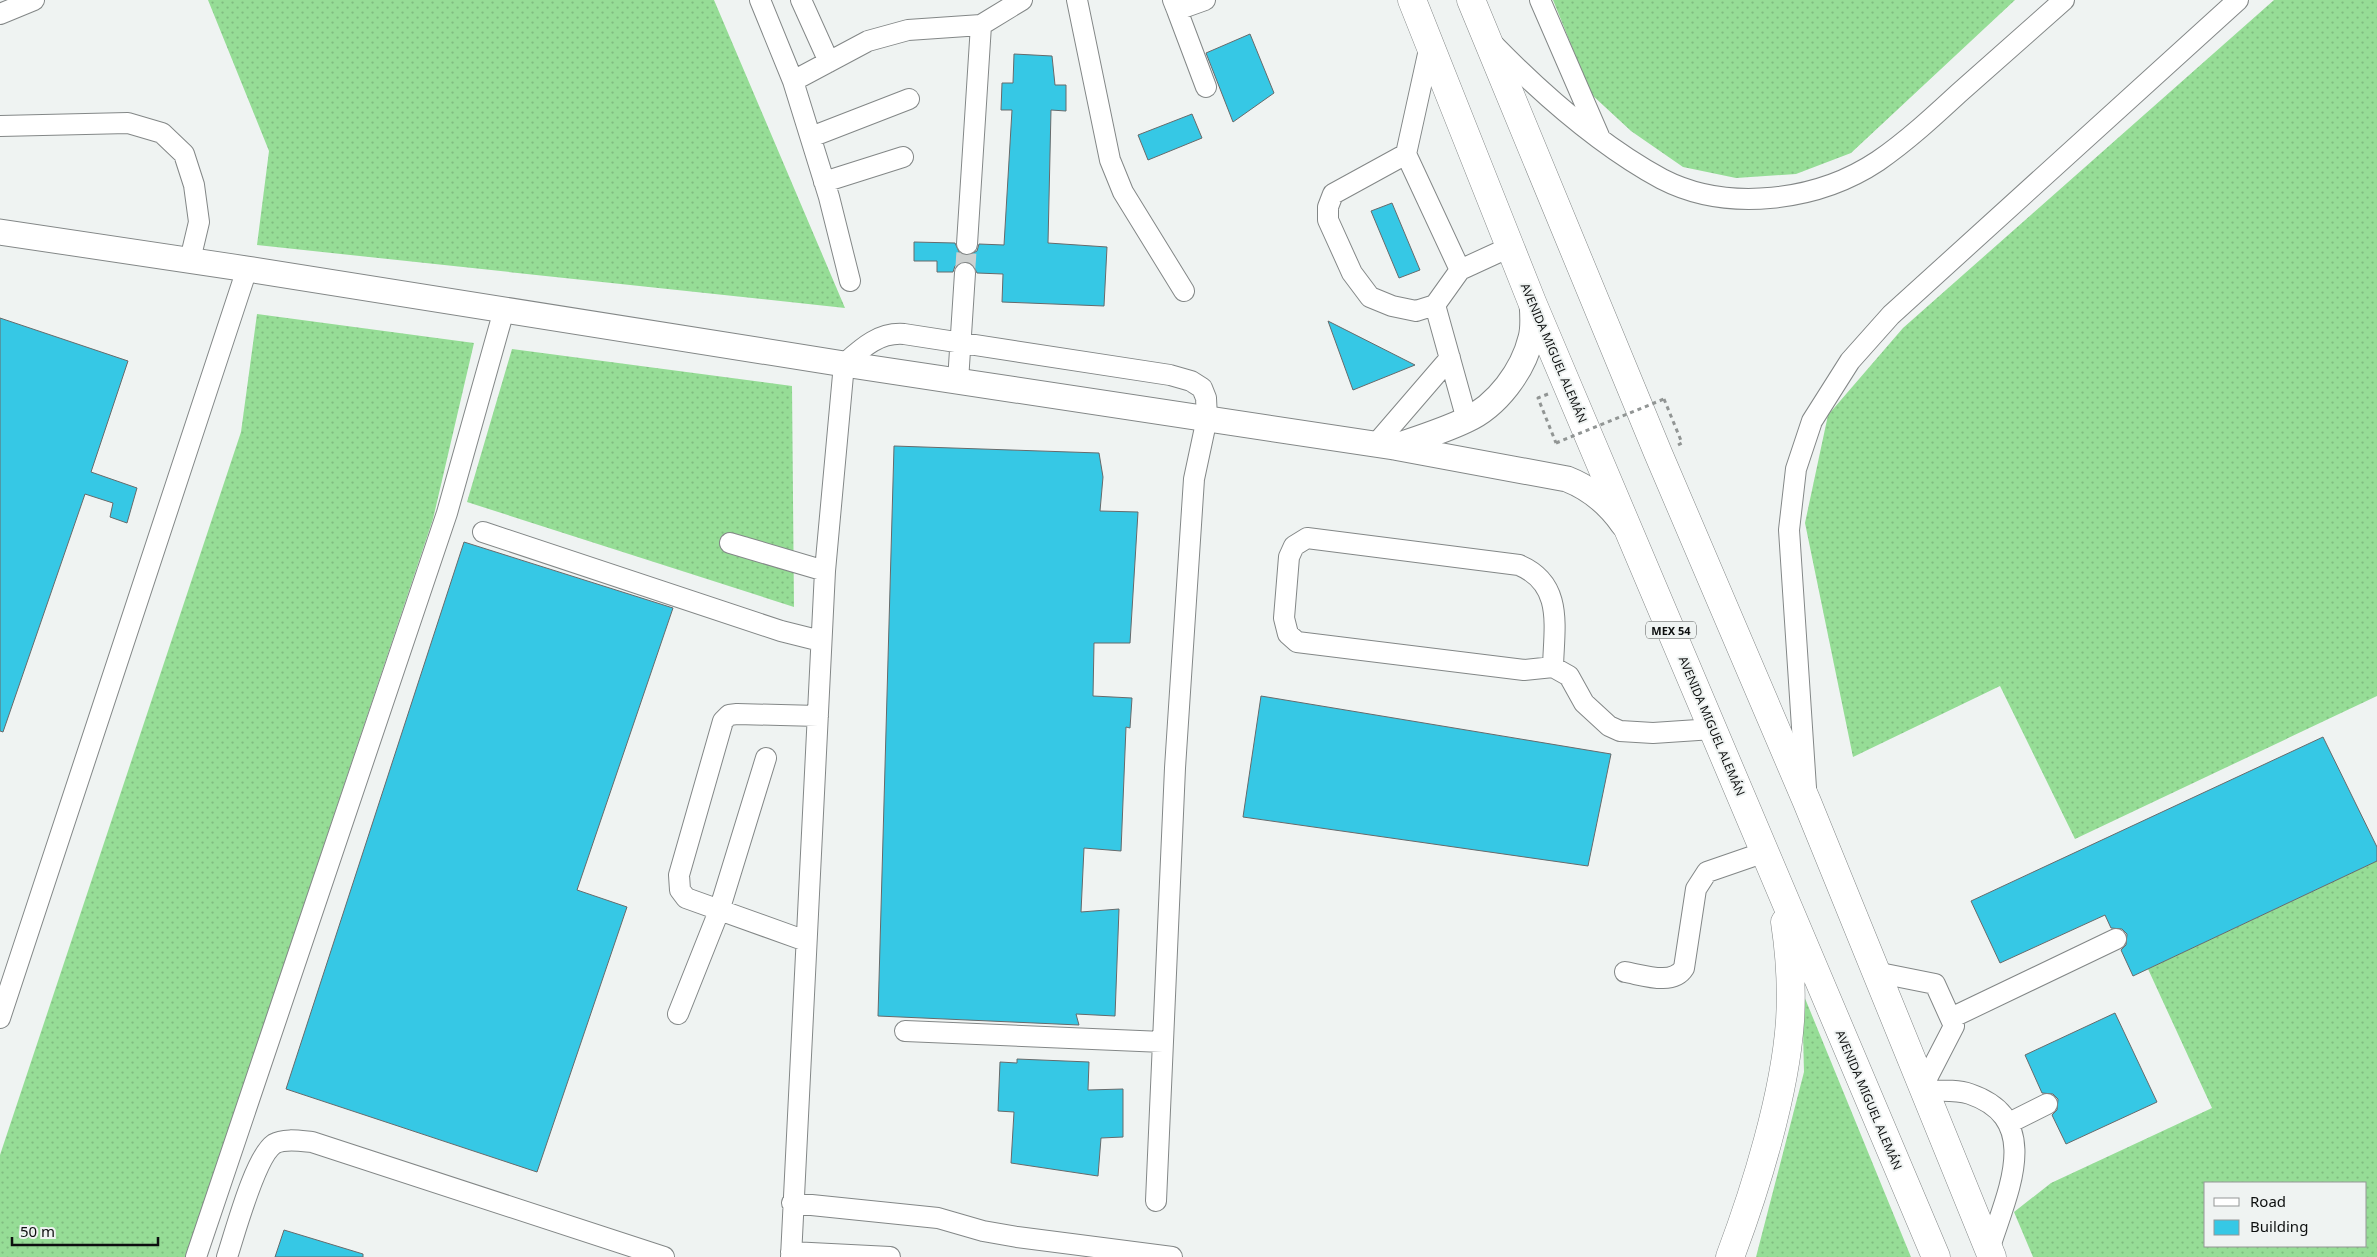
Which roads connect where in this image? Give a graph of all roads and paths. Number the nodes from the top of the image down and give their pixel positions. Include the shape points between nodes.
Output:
1 (34, 0) edge
2 (760, 0) edge
3 (802, 0) edge
4 (1022, 0) edge
5 (1076, 0) edge
6 (1205, 0) edge
7 (1412, 0) edge
8 (1471, 0) edge
9 (1540, 0) edge
10 (2064, 0) edge
11 (2238, 0) edge
12 (1175, 5) edge
13 (0, 14) edge
14 (981, 25) junction
15 (1487, 37) junction
16 (1430, 45) junction
17 (829, 62) junction
18 (793, 82) junction
19 (1206, 87) dead end
20 (909, 99) dead end
21 (0, 126) edge
22 (811, 137) junction
23 (1600, 138) junction
24 (1406, 154) junction
25 (902, 157) dead end
26 (824, 182) junction
27 (0, 232) edge
28 (967, 244) tunnel mouth
29 (1510, 247) junction
30 (190, 260) junction
31 (247, 268) junction
32 (1460, 270) junction
33 (965, 273) tunnel mouth
34 (850, 281) dead end
35 (1184, 291) dead end
36 (1532, 302) junction
37 (1434, 306) junction
38 (504, 310) junction
39 (960, 343) junction
40 (1450, 358) junction
41 (844, 364) junction
42 (958, 381) junction
43 (1538, 398) dead end
44 (1207, 418) junction
45 (1467, 420) junction
46 (1682, 443) dead end
47 (1384, 446) junction
48 (483, 532) dead end
49 (1633, 538) junction
50 (730, 543) dead end
51 (825, 571) junction
52 (821, 641) junction
53 (1553, 667) junction
54 (818, 716) junction
55 (1713, 729) junction
56 (766, 758) dead end
57 (1807, 802) junction
58 (1766, 852) junction
59 (1781, 888) junction
60 (719, 911) junction
61 (2116, 938) dead end
62 (806, 941) junction
63 (1625, 972) dead end
64 (1875, 972) junction
65 (678, 1014) dead end
66 (0, 1018) edge
67 (1951, 1018) junction
68 (905, 1031) dead end
69 (1163, 1042) junction
70 (1923, 1090) junction
71 (2047, 1104) dead end
72 (2009, 1123) junction
73 (1156, 1201) dead end
74 (792, 1203) junction
75 (1990, 1253) edge
76 (791, 1255) edge
77 (196, 1257) edge
78 (227, 1257) edge
79 (664, 1257) edge
80 (890, 1257) edge
81 (1172, 1257) edge
82 (1730, 1257) edge
83 (1936, 1257) edge

1 - 13 street
2 - 18 street
3 - 17 street
4 - 14 street
5 - 35 street via 1110,160 1123,192
6 - 12 street
7 - 16 highway, AVENIDA MIGUEL ALEMÁN / MEX 54
8 - 15 highway
9 - 23 street
10 - 23 street via 1917,132 1877,161 1836,182 1789,197 1738,199 1696,191 1663,179
11 - 57 street via 1891,315 1850,361 1812,421 1796,469 1789,530
12 - 19 street
14 - 17 street via 908,30 868,41
14 - 28 street
15 - 23 street via 1541,90
15 - 57 highway via 1658,454
16 - 24 street
16 - 29 highway, AVENIDA MIGUEL ALEMÁN / MEX 54
17 - 18 street
18 - 22 street
20 - 22 street
21 - 30 street via 128,123 162,133 184,154 194,185 199,222
22 - 26 street
24 - 32 street
24 - 37 street via 1333,194 1327,214 1352,273 1370,297 1416,311
25 - 26 street
26 - 34 street
27 - 30 main road
29 - 32 street
29 - 36 highway, AVENIDA MIGUEL ALEMÁN / MEX 54
30 - 31 main road
31 - 38 main road
31 - 66 street
32 - 37 street
33 - 39 street
36 - 45 main road via 1532,336 1520,367 1497,398
36 - 49 highway, AVENIDA MIGUEL ALEMÁN / MEX 54
37 - 40 street
38 - 41 main road
38 - 77 street via 447,513
39 - 41 street via 886,334
39 - 42 street
39 - 44 street via 1170,375 1191,381 1202,388
40 - 45 street
40 - 47 street
41 - 42 main road
41 - 51 street
42 - 44 main road
43 - 46 path, bridge via 1556,443 1664,399
44 - 47 main road
44 - 69 street via 1194,479 1175,768
45 - 47 main road
47 - 49 main road via 1567,479 1606,503
48 - 52 street via 781,631
49 - 55 highway, AVENIDA MIGUEL ALEMÁN / MEX 54
50 - 51 street
51 - 52 street
52 - 54 street
53 - 53 street via 1554,607 1546,587 1532,570 1519,565 1307,538 1294,546 1289,557 1284,618 1288,634 1296,642 1524,670
53 - 55 street via 1569,676 1584,703 1620,731 1653,733
54 - 60 street via 737,714 729,715 723,721 679,875 680,890 686,898
54 - 62 street
55 - 58 highway, AVENIDA MIGUEL ALEMÁN / MEX 54
56 - 60 street
57 - 64 highway
58 - 59 highway, AVENIDA MIGUEL ALEMÁN / MEX 54
58 - 63 street via 1707,872 1700,879 1684,968 1680,973 1670,978
59 - 82 highway via 1790,955 1786,1055 1752,1194
59 - 83 highway, AVENIDA MIGUEL ALEMÁN / MEX 54
60 - 62 street
60 - 65 street
61 - 67 street
62 - 74 street
64 - 67 street via 1935,984
64 - 70 highway
67 - 70 street via 1954,1026
68 - 69 street
69 - 73 street
70 - 72 street via 1969,1093 1996,1109
70 - 75 highway
71 - 72 street
72 - 75 street via 2014,1139 2012,1178
74 - 76 street
74 - 81 street via 938,1218 983,1232
76 - 80 street
78 - 79 street via 259,1164 274,1144 294,1140 312,1142

